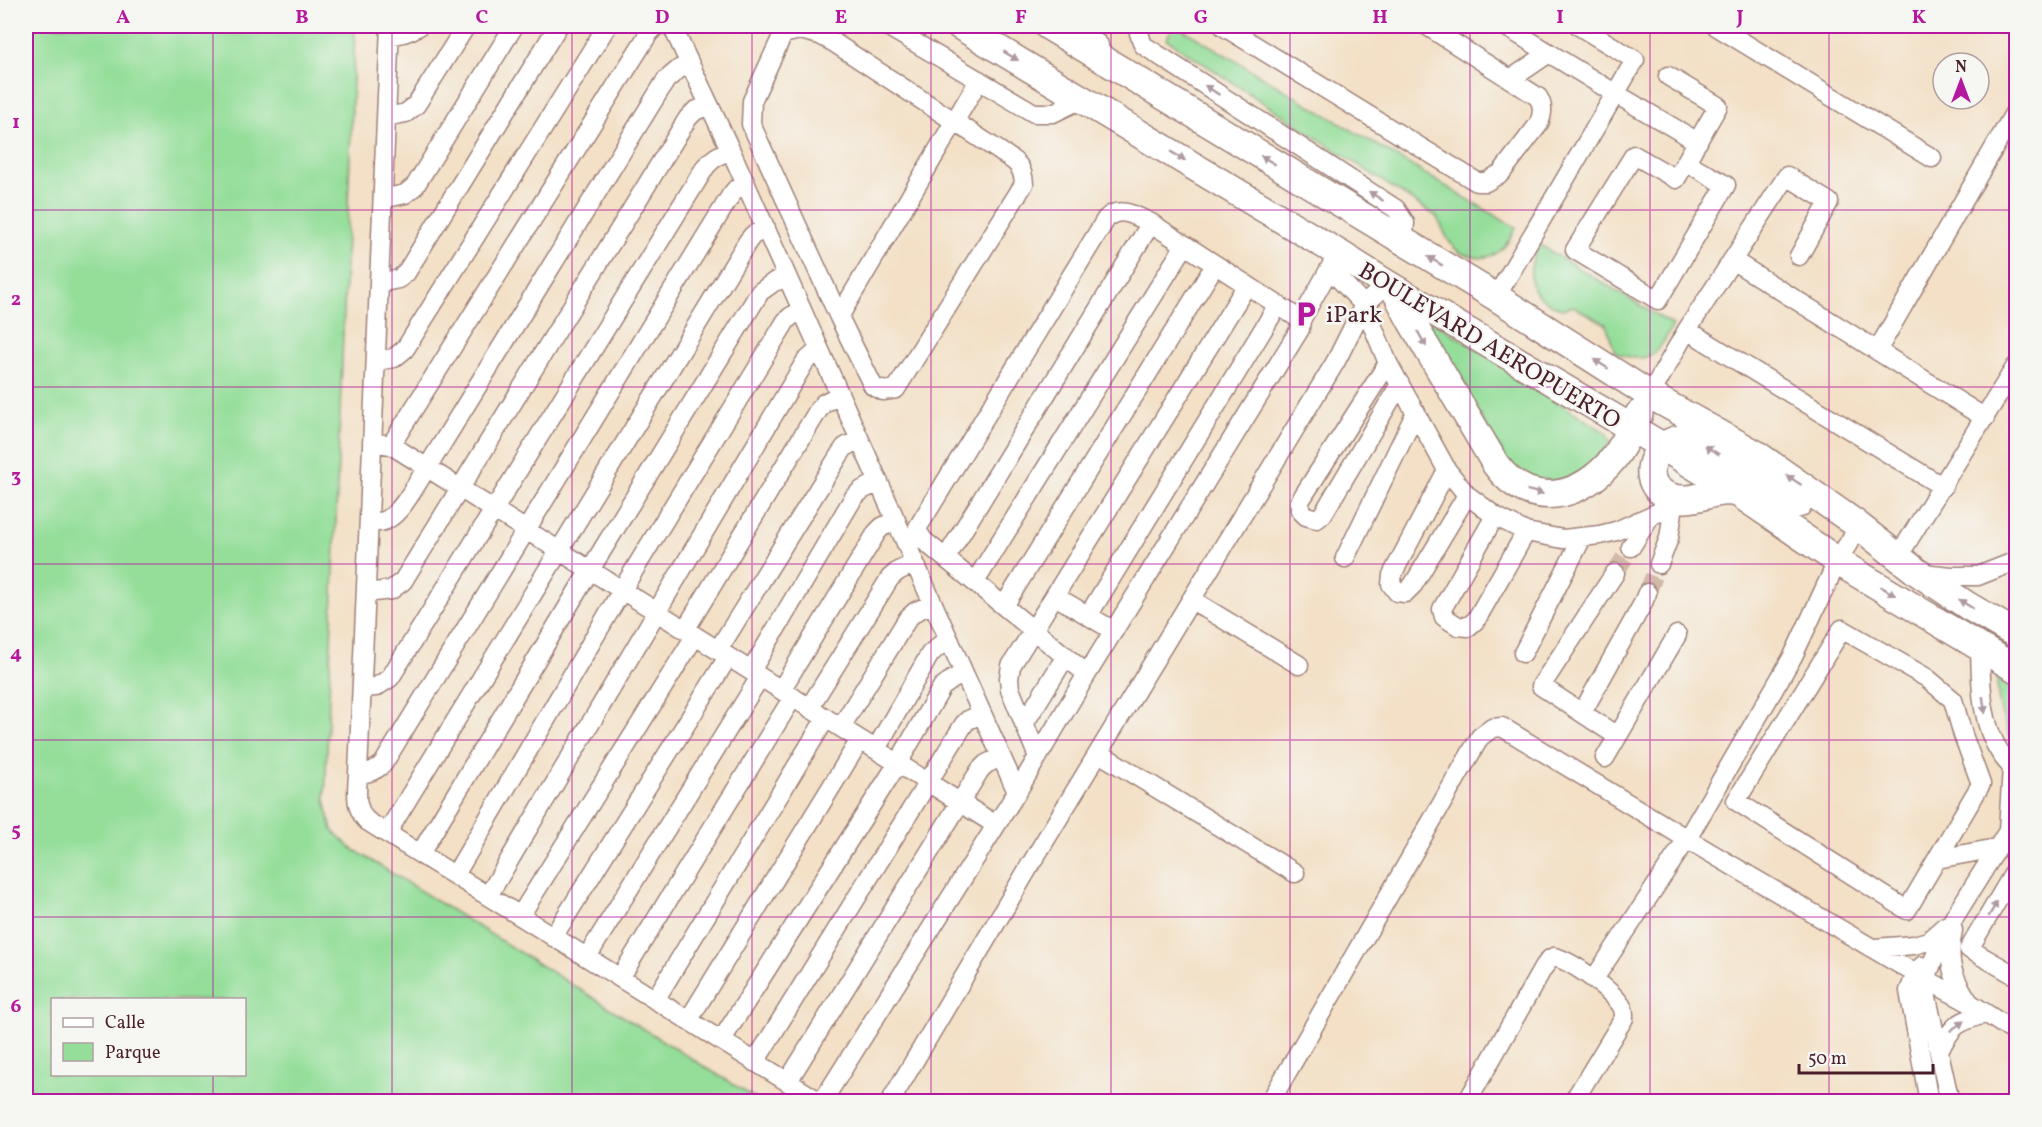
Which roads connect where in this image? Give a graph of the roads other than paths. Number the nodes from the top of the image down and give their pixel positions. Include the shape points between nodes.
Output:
1 (419, 26) edge
2 (466, 26) edge
3 (514, 26) edge
4 (558, 26) edge
5 (607, 26) edge
6 (656, 26) edge
7 (672, 26) edge
8 (887, 26) edge
9 (960, 26) edge
10 (1048, 26) edge
11 (1075, 26) edge
12 (1141, 26) edge
13 (1223, 26) edge
14 (1427, 26) edge
15 (1505, 26) edge
16 (1579, 26) edge
17 (1716, 26) edge
18 (390, 30) edge
19 (1549, 53) junction
20 (690, 63) junction
21 (1668, 76) dead end
22 (1511, 79) junction
23 (979, 80) junction
24 (1159, 93) junction
25 (1616, 94) junction
26 (1082, 99) junction
27 (709, 105) junction
28 (2016, 110) edge
29 (386, 117) junction
30 (954, 121) junction
31 (1698, 142) junction
32 (731, 151) junction
33 (1932, 158) dead end
34 (1686, 162) junction
35 (746, 184) junction
36 (383, 199) junction
37 (1151, 223) junction
38 (766, 228) junction
39 (1403, 241) junction
40 (1185, 245) junction
41 (1798, 255) dead end
42 (1731, 260) junction
43 (1334, 261) junction
44 (1215, 265) junction
45 (787, 277) junction
46 (379, 283) junction
47 (1247, 285) junction
48 (1390, 286) junction
49 (1496, 297) junction
50 (1278, 305) junction
51 (1364, 305) junction
52 (802, 310) junction
53 (839, 317) junction
54 (1301, 320) junction
55 (1687, 330) junction
56 (820, 351) junction
57 (1877, 351) junction
58 (376, 361) junction
59 (1388, 363) junction
60 (2016, 366) edge
61 (1400, 384) junction
62 (840, 395) junction
63 (1650, 395) junction
64 (1416, 412) junction
65 (1985, 418) junction
66 (1631, 429) junction
67 (859, 439) junction
68 (372, 442) junction
69 (391, 445) junction
70 (1662, 446) junction
71 (427, 468) junction
72 (1447, 470) junction
73 (879, 482) junction
74 (1943, 487) junction
75 (460, 489) junction
76 (1738, 493) junction
77 (1467, 495) junction
78 (1682, 502) junction
79 (494, 509) junction
80 (1495, 516) junction
81 (1649, 518) junction
82 (896, 520) junction
83 (369, 522) junction
84 (1857, 524) junction
85 (527, 531) junction
86 (1526, 532) junction
87 (1582, 538) junction
88 (1631, 547) tunnel mouth
89 (558, 550) junction
90 (946, 558) junction
91 (1345, 558) dead end
92 (1838, 560) junction
93 (2016, 561) edge
94 (915, 563) junction
95 (1659, 564) tunnel mouth
96 (1908, 565) junction
97 (590, 570) junction
98 (1615, 573) tunnel mouth
99 (975, 582) junction
100 (622, 590) junction
101 (366, 593) junction
102 (1647, 593) tunnel mouth
103 (1055, 596) junction
104 (1192, 600) junction
105 (933, 604) junction
106 (1004, 606) junction
107 (656, 611) junction
108 (1088, 616) junction
109 (1034, 631) junction
110 (1114, 631) junction
111 (690, 633) junction
112 (2016, 634) edge
113 (1677, 635) dead end
114 (950, 641) junction
115 (1980, 647) junction
116 (1523, 653) dead end
117 (723, 654) junction
118 (1066, 656) junction
119 (1299, 665) dead end
120 (2016, 669) edge
121 (756, 674) junction
122 (964, 674) junction
123 (1087, 674) junction
124 (362, 688) junction
125 (787, 694) junction
126 (809, 708) junction
127 (1582, 713) junction
128 (982, 714) junction
129 (833, 723) junction
130 (1024, 724) junction
131 (1617, 736) junction
132 (868, 744) junction
133 (1099, 753) junction
134 (1001, 757) junction
135 (1038, 758) junction
136 (1605, 758) dead end
137 (898, 763) junction
138 (2014, 770) edge
139 (358, 774) junction
140 (928, 782) junction
141 (1017, 792) junction
142 (960, 802) junction
143 (996, 825) junction
144 (2012, 828) edge
145 (387, 833) junction
146 (1687, 840) junction
147 (1997, 848) junction
148 (420, 854) junction
149 (1937, 859) junction
150 (2016, 869) edge
151 (1294, 873) dead end
152 (455, 875) junction
153 (488, 896) junction
154 (520, 916) junction
155 (1955, 916) junction
156 (553, 937) junction
157 (1875, 948) junction
158 (587, 957) junction
159 (1921, 976) junction
160 (2016, 976) edge
161 (620, 978) junction
162 (1594, 979) junction
163 (655, 1000) junction
164 (1978, 1009) junction
165 (688, 1021) junction
166 (2016, 1033) edge
167 (721, 1041) junction
168 (1939, 1050) junction
169 (755, 1062) junction
170 (788, 1081) junction
171 (821, 1101) edge
172 (890, 1101) edge
173 (1270, 1101) edge
174 (1467, 1101) edge
175 (1573, 1101) edge
176 (1929, 1101) edge
177 (1950, 1101) edge

1 - 18 street via 400,35
2 - 29 street via 416,105 406,113
3 - 36 street via 415,186 405,194
4 - 46 street via 406,273 399,279
5 - 58 street via 405,349 394,358
6 - 69 street
7 - 20 street
8 - 23 street
9 -> 26 highway, BOULEVARD AEROPUERTO
10 - 24 highway, BOULEVARD AEROPUERTO
11 - 24 street
39 -> 12 street via 1405,223 1396,209 1143,45
13 - 22 street via 1477,182 1501,174 1542,118 1538,96
14 - 22 street
15 - 19 street
16 - 25 street via 1635,60
17 - 33 street
18 - 29 street
19 - 22 street
19 - 25 street
20 - 27 street
20 - 71 street via 666,80
21 - 31 street via 1718,106
23 - 26 street via 1034,112 1053,113
23 - 30 street
39 -> 24 highway, BOULEVARD AEROPUERTO
25 - 31 street
25 - 49 street
26 -> 43 highway, BOULEVARD AEROPUERTO
27 - 32 street
27 - 75 street via 688,118
28 - 57 street
29 - 36 street
30 - 53 street
30 - 53 street via 1020,166 1024,184 896,389 883,391 873,386
30 - 53 street via 820,35 800,30 783,34 752,101 751,124
31 - 34 street
32 - 35 street
32 - 79 street via 721,153 706,166
34 - 34 street via 1676,179 1634,155 1575,250 1658,300 1726,185
35 - 38 street
35 - 85 street via 731,195
36 - 46 street
37 - 40 street
37 - 90 street
37 - 90 street via 1122,212 1106,219 945,482 918,531 923,540
38 - 45 street
38 - 89 street via 748,241
49 -> 39 highway, BOULEVARD AEROPUERTO
40 - 44 street
40 - 99 street
41 - 42 street via 1829,202 1787,176
42 - 55 street
42 - 57 street
43 - 48 highway, BOULEVARD AEROPUERTO
43 - 51 street
43 - 54 street
44 - 47 street
44 - 106 street
45 - 52 street
45 - 97 street via 760,292
46 - 58 street
47 - 50 street
47 - 103 street
48 - 51 street
48 - 66 highway, BOULEVARD AEROPUERTO
48 -> 66 highway via 1496,465 1521,489 1544,495 1578,488 1607,466
63 -> 49 highway, BOULEVARD AEROPUERTO
50 - 54 street
50 - 108 street
51 - 59 street
51 - 104 street via 1336,361
52 - 56 street
52 - 100 street via 786,321
54 - 110 street via 1300,329
55 - 63 street
55 - 74 street
56 - 62 street
56 - 107 street via 805,363
57 - 65 street
58 - 68 street
59 - 61 street
59 - 61 street via 1300,501 1300,510 1306,516 1317,519 1323,514
60 - 65 street
61 - 64 street
62 - 67 street
62 - 111 street via 819,409
63 - 66 highway
84 -> 63 highway, BOULEVARD AEROPUERTO via 1756,454
64 - 72 street
64 - 91 street
65 - 74 street
66 - 70 highway, BOULEVARD AEROPUERTO
67 - 73 street
67 - 117 street via 840,454
68 - 69 street
68 - 83 street
69 - 71 street
70 - 76 highway, BOULEVARD AEROPUERTO
70 - 78 highway via 1652,464 1654,485
84 -> 70 highway via 1833,522 1811,512 1698,442 1680,439
71 - 75 street
71 - 83 street via 390,519
72 - 77 street
72 - 77 street via 1392,575 1391,584 1397,592 1405,593 1413,585
73 - 82 street
73 - 121 street via 854,497
74 - 96 street
75 - 79 street
75 - 101 street via 403,581 391,590
76 - 78 highway via 1714,492
76 - 92 highway, BOULEVARD AEROPUERTO
77 - 80 street
78 - 81 street
78 - 95 street
79 - 85 street
79 - 124 street via 390,678 376,687
80 - 86 street
80 - 86 street via 1442,609 1444,617 1458,626 1468,627 1476,620
81 - 87 street via 1616,531
81 - 88 street
82 - 94 street
82 - 125 street via 877,532
83 - 101 street
84 - 92 street
84 - 96 highway, BOULEVARD AEROPUERTO
85 - 89 street
85 - 139 street via 383,764
86 - 87 street via 1563,539
87 - 116 street
89 - 97 street
89 - 145 street
90 - 99 street
92 -> 115 highway, BOULEVARD AEROPUERTO
92 - 146 street via 1793,656
93 - 96 street via 1978,576 1952,576
94 - 105 street
94 - 126 street via 890,578
112 -> 96 highway, BOULEVARD AEROPUERTO
97 - 100 street
97 - 148 street
98 - 127 street via 1541,686
99 - 106 street
100 - 107 street
100 - 152 street
101 - 124 street
102 - 127 street
103 - 108 street
103 - 109 street
104 - 119 street
104 - 133 street
105 - 114 street
105 - 129 street via 908,618
106 - 109 street
107 - 111 street
107 - 153 street
108 - 110 street
109 - 118 street
109 - 130 street via 1011,666 1008,678
110 - 123 street
111 - 117 street
111 - 154 street
113 - 131 street
114 - 122 street
114 - 132 street via 930,654
115 - 120 highway, BOULEVARD AEROPUERTO
115 -> 138 street via 1989,728 2000,754
117 - 121 street
117 - 156 street
118 - 123 street
118 - 130 street
121 - 125 street
121 - 158 street
122 - 128 street
122 - 137 street via 942,687
123 - 135 street
124 - 139 street
125 - 126 street
125 - 161 street
126 - 129 street
127 - 131 street
128 - 134 street
128 - 140 street via 964,724
129 - 132 street
129 - 163 street
130 - 135 street
131 - 136 street
132 - 137 street
132 - 165 street
133 - 151 street
133 - 172 street
134 - 141 street
134 - 142 street via 980,770
135 - 141 street
137 - 140 street
137 - 167 street
138 - 144 street
139 - 145 street via 359,810 367,821
140 - 142 street
140 - 169 street
141 - 143 street
142 - 143 street
142 - 170 street
143 - 171 street
144 - 147 street
145 - 148 street
146 - 157 street
146 - 162 street
146 - 173 street via 1502,727 1492,728 1480,737
147 - 149 street
147 - 155 street
148 - 152 street
149 - 149 street via 1981,784 1953,700 1927,678 1842,629 1736,801 1907,910
160 -> 150 street via 1969,949
152 - 153 street
153 - 154 street
154 - 156 street
155 - 157 street via 1928,940
155 - 159 street
155 - 164 street via 1950,966 1957,984
156 - 158 street
157 - 159 street
158 - 161 street
159 - 164 street
159 - 168 street
159 - 176 street via 1909,991
161 - 163 street
162 - 174 street via 1558,958 1550,959
162 - 175 street via 1622,1006 1624,1018
163 - 165 street
164 - 166 street
168 -> 164 street via 1951,1029
165 - 167 street
167 - 169 street
168 - 177 street
169 - 170 street
170 - 171 street

